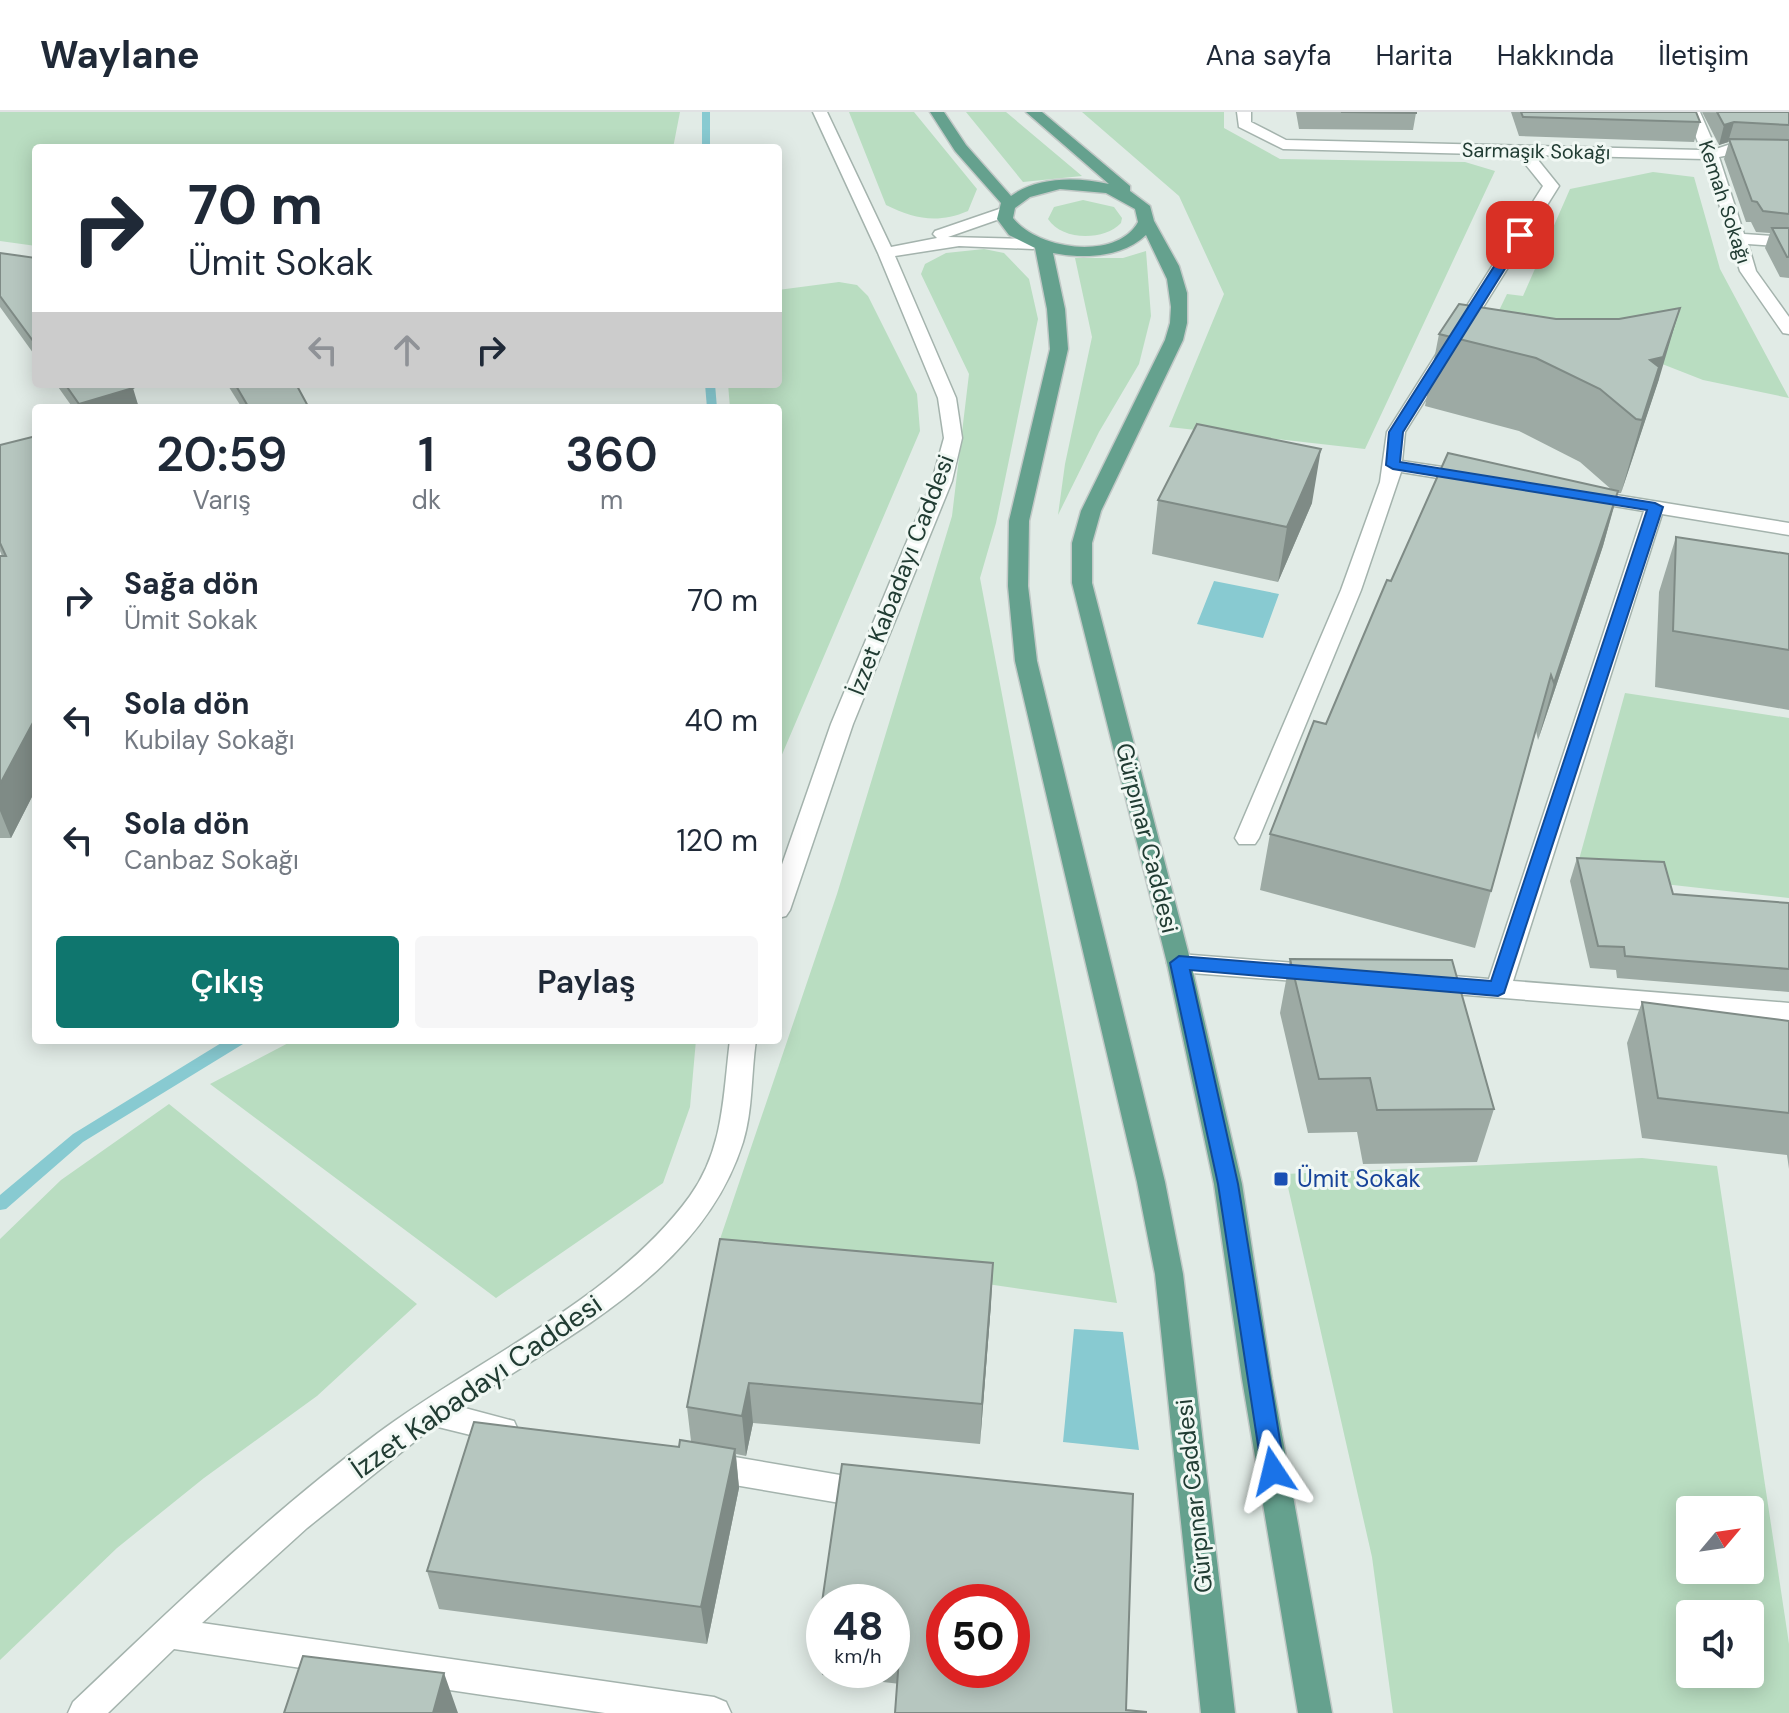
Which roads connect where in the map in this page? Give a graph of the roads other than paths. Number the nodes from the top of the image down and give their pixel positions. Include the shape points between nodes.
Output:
1 (820, 112) edge
2 (937, 112) edge
3 (1033, 112) edge
4 (1244, 112) edge
5 (1693, 112) edge
6 (1523, 151) junction
7 (1789, 152) edge
8 (1711, 155) junction
9 (1137, 201) junction
10 (1007, 207) junction
11 (1148, 224) junction
12 (1739, 239) junction
13 (1789, 242) edge
14 (1038, 245) junction
15 (886, 253) junction
16 (1789, 329) edge
17 (1393, 465) junction
18 (1485, 480) edge
19 (1563, 492) edge
20 (1655, 507) junction
21 (1789, 529) edge
22 (1247, 838) dead end
23 (782, 898) edge
24 (1179, 963) junction
25 (1338, 976) edge
26 (1402, 981) edge
27 (1498, 989) junction
28 (1789, 1012) edge
29 (743, 1044) edge
30 (430, 1412) junction
31 (535, 1436) edge
32 (672, 1460) edge
33 (840, 1489) edge
34 (168, 1633) junction
35 (85, 1713) edge
36 (714, 1713) edge
37 (1218, 1713) edge
38 (1315, 1713) edge

1 - 15 street, İzzet Kabadayı Caddesi
2 - 10 main road
3 - 9 main road
4 - 6 street, Sarmaşık Sokağı via 1244,124 1283,144
5 - 8 street, Kemah Sokağı
6 - 8 street, Sarmaşık Sokağı
6 - 17 street via 1551,186 1396,432
7 - 8 street, Sarmaşık Sokağı via 1728,150
8 - 12 street, Kemah Sokağı
9 - 10 main road via 1103,187 1059,184 1021,194
9 - 11 main road, Gürpınar Caddesi via 1147,212
10 - 14 main road via 1006,224
10 - 15 street
11 - 14 main road via 1134,239 1105,250
11 - 24 main road, Gürpınar Caddesi via 1174,272 1182,316 1091,511 1082,543 1082,583
12 - 13 street
12 - 16 street, Kemah Sokağı via 1748,271
14 - 15 street via 966,239
14 - 37 main road, Gürpınar Caddesi via 1056,309 1059,349 1019,521 1018,586 1025,646 1169,1274
15 - 23 street, İzzet Kabadayı Caddesi via 947,398 952,417 950,457 842,724
17 - 18 street
17 - 22 street via 1351,590
19 - 20 street
20 - 21 street
20 - 27 street
24 - 25 street
24 - 38 main road, Gürpınar Caddesi via 1228,1184
26 - 27 street
27 - 28 street
29 - 30 street, İzzet Kabadayı Caddesi via 731,1138 699,1205 671,1238 588,1309
30 - 31 street
30 - 34 street, İzzet Kabadayı Caddesi via 325,1493
32 - 33 street
34 - 35 street, İzzet Kabadayı Caddesi
34 - 36 street

